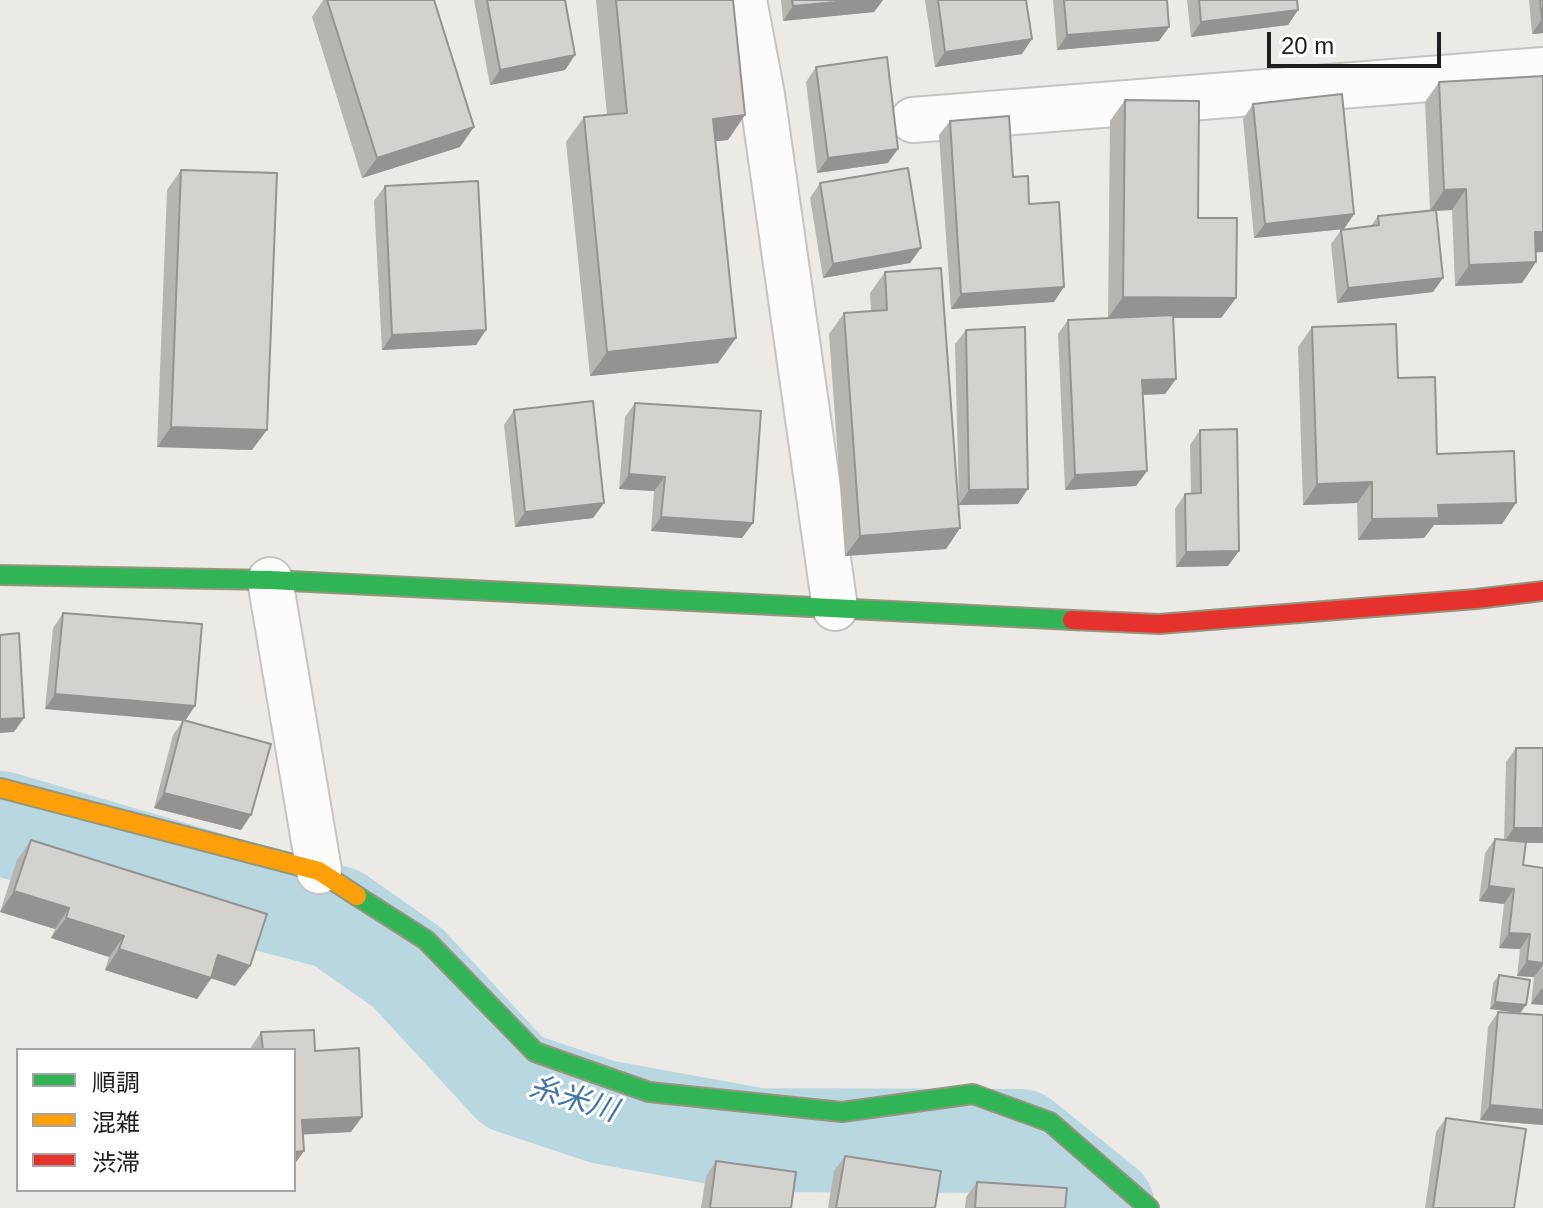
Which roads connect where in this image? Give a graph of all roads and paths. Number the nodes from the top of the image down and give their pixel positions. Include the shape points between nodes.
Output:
1 (744, 0) edge
2 (1543, 70) edge
3 (913, 120) dead end
4 (0, 575) edge
5 (270, 580) junction
6 (1543, 591) edge
7 (835, 608) junction
8 (0, 788) edge
9 (319, 871) junction
10 (1149, 1208) edge

1 - 7 street
2 - 3 street
4 - 5 street
5 - 7 street
5 - 9 street
6 - 7 street via 1159,624
8 - 9 street
9 - 10 street via 426,940 535,1052 649,1092 827,1111 973,1094 1050,1122

